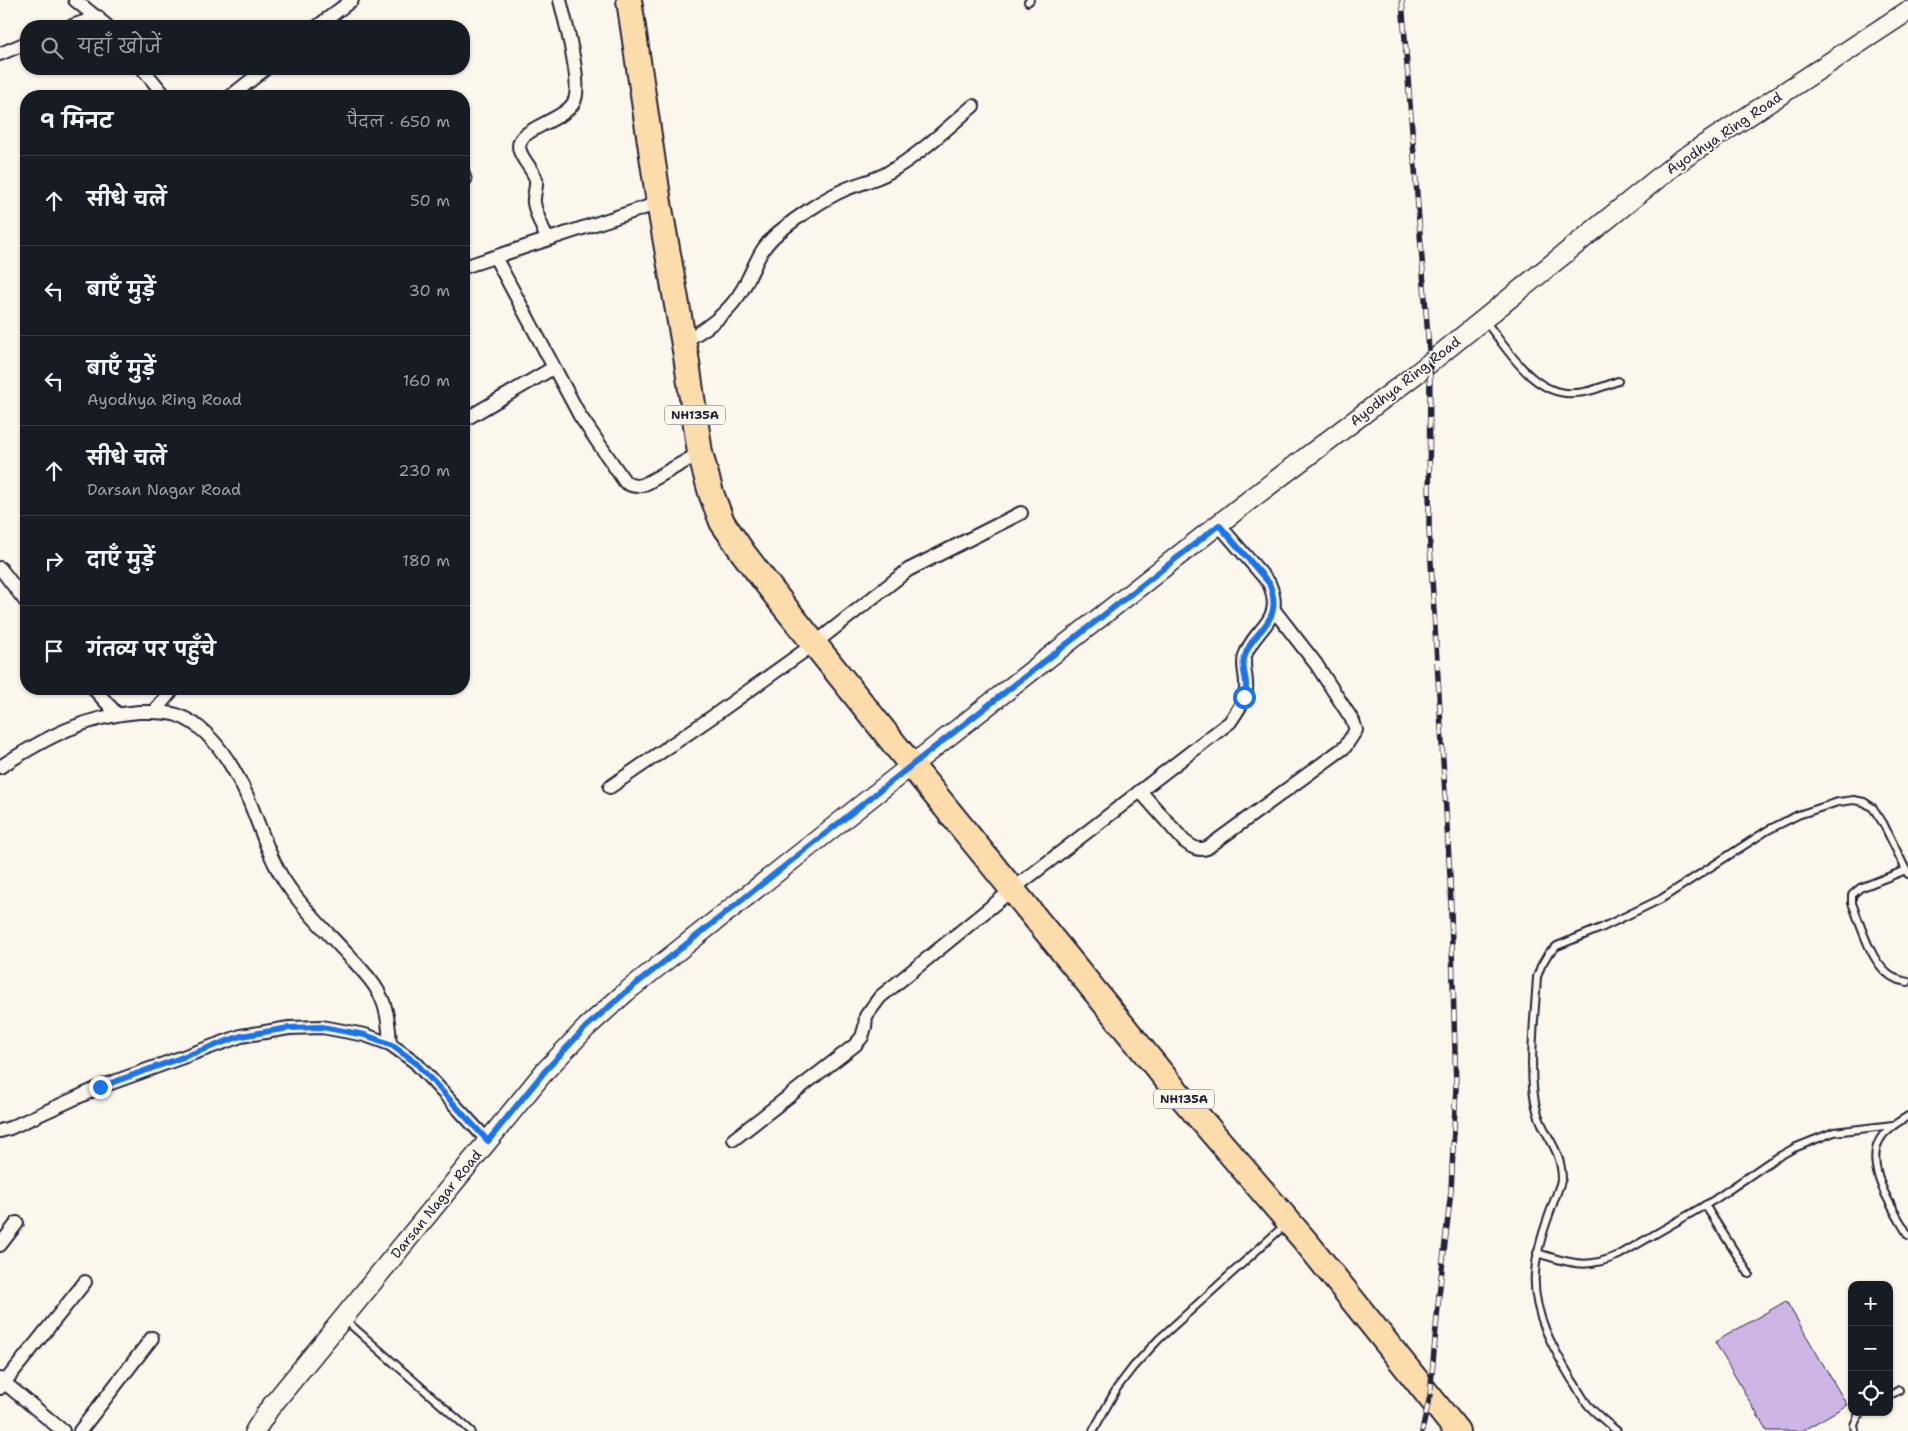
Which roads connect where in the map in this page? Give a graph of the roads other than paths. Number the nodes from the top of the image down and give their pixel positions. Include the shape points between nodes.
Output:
1 (75, 0) edge
2 (352, 0) edge
3 (560, 0) edge
4 (629, 0) edge
5 (1908, 11) edge
6 (98, 17) junction
7 (89, 20) edge
8 (101, 20) edge
9 (326, 20) edge
10 (20, 46) edge
11 (0, 54) edge
12 (148, 75) edge
13 (257, 75) edge
14 (160, 90) edge
15 (239, 90) edge
16 (972, 106) dead end
17 (659, 203) junction
18 (547, 239) junction
19 (494, 257) junction
20 (470, 266) edge
21 (1484, 319) junction
22 (684, 341) junction
23 (553, 368) junction
24 (1618, 381) dead end
25 (470, 416) edge
26 (700, 453) junction
27 (1021, 513) dead end
28 (1219, 525) junction
29 (0, 568) edge
30 (20, 594) edge
31 (1274, 610) junction
32 (814, 644) junction
33 (100, 695) edge
34 (169, 695) edge
35 (155, 711) junction
36 (117, 714) junction
37 (912, 766) junction
38 (0, 767) edge
39 (610, 787) dead end
40 (1140, 791) junction
41 (1907, 872) edge
42 (1013, 889) junction
43 (1908, 982) edge
44 (390, 1044) junction
45 (1908, 1116) edge
46 (1893, 1125) junction
47 (0, 1131) edge
48 (734, 1139) dead end
49 (488, 1141) junction
50 (1705, 1205) junction
51 (1288, 1221) junction
52 (17, 1223) dead end
53 (1908, 1235) edge
54 (0, 1245) edge
55 (1537, 1253) junction
56 (1748, 1274) dead end
57 (85, 1282) dead end
58 (342, 1318) junction
59 (152, 1338) dead end
60 (1, 1383) edge
61 (1900, 1390) dead end
62 (1893, 1394) edge
63 (1858, 1416) edge
64 (63, 1431) edge
65 (80, 1431) edge
66 (255, 1431) edge
67 (471, 1431) edge
68 (1093, 1431) edge
69 (1457, 1431) edge
70 (1617, 1431) edge
71 (1855, 1431) edge

1 - 6 street
2 - 9 street
3 - 18 street via 575,72 575,101 524,136 520,146 520,154 534,174 534,205
4 - 17 highway, NH135A
5 - 21 street, Ayodhya Ring Road via 1678,162
6 - 7 street
6 - 8 street
10 - 11 street
12 - 14 street
13 - 15 street
16 - 22 street via 908,160 888,173 845,189 782,230 760,252 748,279 725,313 712,325
17 - 18 street
17 - 22 highway, NH135A
18 - 19 street
19 - 20 street
19 - 23 street
21 - 24 lane via 1535,381 1572,394
21 - 28 street, Ayodhya Ring Road
22 - 26 highway, NH135A
23 - 25 street
23 - 26 street via 580,416 631,486 639,487
26 - 32 highway, NH135A via 710,493 722,522
27 - 32 street via 908,570
28 - 31 street via 1269,583
28 - 37 street, Ayodhya Ring Road
29 - 30 street
31 - 40 street via 1244,658 1247,684 1244,697 1230,722
31 - 40 street via 1316,664 1353,721 1356,730 1352,738 1345,747 1200,850 1184,841
32 - 37 highway, NH135A
32 - 39 street
33 - 36 street
34 - 35 street
35 - 36 street
35 - 44 street via 176,715 195,725 216,744 247,796 273,861 289,888 370,979 382,999
36 - 38 street via 80,724 36,744
37 - 42 highway, NH135A
37 - 49 street, Darsan Nagar Road via 593,1021 545,1071
40 - 42 street
41 - 43 lane via 1860,888 1852,895 1852,903 1877,961 1896,979
41 - 55 lane via 1873,808 1854,800 1838,802 1798,815 1768,830 1661,899 1557,946 1548,954 1536,977 1533,1088 1542,1125 1562,1166 1562,1178
42 - 48 street via 880,997 866,1016 862,1036 855,1045
42 - 51 highway, NH135A
44 - 47 street via 365,1035 322,1027 289,1028 241,1036 100,1087
44 - 49 street via 415,1062
45 - 46 lane
46 - 50 lane via 1834,1132 1794,1148
46 - 53 lane via 1882,1136 1875,1160 1887,1199
49 - 58 street, Darsan Nagar Road
50 - 55 lane via 1603,1262 1572,1264
50 - 56 lane
51 - 68 lane via 1133,1367
51 - 69 highway, NH135A
52 - 54 street
55 - 70 lane via 1534,1275 1544,1326 1587,1404
57 - 60 street
58 - 66 street, Darsan Nagar Road
58 - 67 lane
59 - 65 street
60 - 64 street
61 - 62 lane
63 - 71 lane

